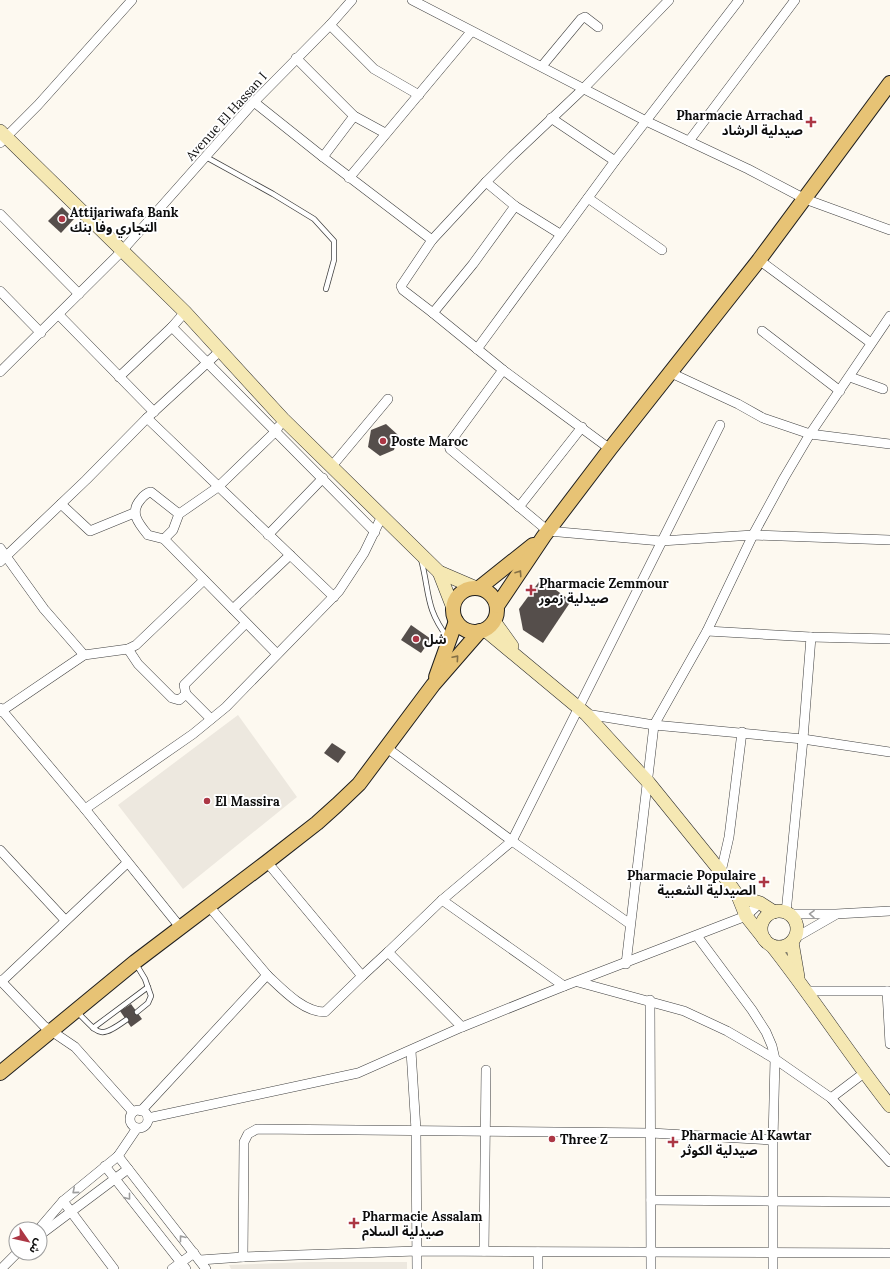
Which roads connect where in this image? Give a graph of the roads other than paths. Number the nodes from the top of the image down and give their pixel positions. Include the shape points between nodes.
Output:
1 (132, 0) edge
2 (352, 0) edge
3 (412, 0) edge
4 (669, 0) edge
5 (739, 0) edge
6 (795, 0) edge
7 (330, 25) junction
8 (598, 27) dead end
9 (471, 32) junction
10 (296, 58) junction
11 (542, 66) junction
12 (584, 88) junction
13 (887, 91) edge
14 (419, 95) junction
15 (254, 102) junction
16 (354, 116) junction
17 (551, 118) junction
18 (646, 121) junction
19 (385, 133) junction
20 (2, 137) edge
21 (689, 141) junction
22 (206, 157) junction
23 (323, 157) junction
24 (615, 161) junction
25 (349, 178) junction
26 (486, 182) junction
27 (588, 198) junction
28 (805, 199) junction
29 (515, 206) junction
30 (0, 214) edge
31 (890, 230) edge
32 (560, 234) junction
33 (432, 240) junction
34 (662, 250) dead end
35 (121, 252) junction
36 (759, 260) junction
37 (326, 289) dead end
38 (0, 291) edge
39 (79, 294) junction
40 (185, 312) junction
41 (433, 313) junction
42 (59, 315) junction
43 (890, 316) edge
44 (172, 327) junction
45 (762, 331) dead end
46 (41, 333) junction
47 (871, 343) junction
48 (477, 349) junction
49 (220, 351) junction
50 (207, 361) junction
51 (503, 370) junction
52 (0, 372) edge
53 (672, 372) junction
54 (119, 377) junction
55 (850, 377) junction
56 (883, 389) dead end
57 (840, 391) junction
58 (388, 399) dead end
59 (150, 415) junction
60 (283, 419) junction
61 (720, 425) dead end
62 (582, 427) junction
63 (276, 431) junction
64 (810, 434) junction
65 (890, 444) edge
66 (610, 449) junction
67 (332, 466) junction
68 (322, 478) junction
69 (218, 487) junction
70 (61, 504) junction
71 (519, 507) junction
72 (134, 513) junction
73 (179, 514) junction
74 (382, 516) junction
75 (375, 532) junction
76 (546, 533) junction
77 (268, 535) junction
78 (753, 535) junction
79 (164, 539) junction
80 (890, 540) edge
81 (661, 541) junction
82 (0, 548) edge
83 (419, 553) junction
84 (290, 555) junction
85 (3, 559) edge
86 (439, 572) junction
87 (204, 580) junction
88 (476, 587) junction
89 (334, 597) junction
90 (497, 606) junction
91 (233, 609) junction
92 (454, 614) junction
93 (246, 623) junction
94 (486, 627) junction
95 (707, 631) junction
96 (811, 637) junction
97 (449, 639) junction
98 (890, 639) edge
99 (128, 649) junction
100 (277, 654) junction
101 (84, 655) junction
102 (433, 685) junction
103 (186, 694) junction
104 (1, 710) edge
105 (582, 711) junction
106 (211, 719) junction
107 (654, 725) junction
108 (742, 732) junction
109 (803, 739) junction
110 (387, 748) junction
111 (890, 752) edge
112 (649, 783) junction
113 (85, 809) junction
114 (512, 841) junction
115 (0, 850) edge
116 (267, 862) junction
117 (127, 863) junction
118 (722, 872) junction
119 (738, 896) junction
120 (442, 900) junction
121 (760, 903) junction
122 (208, 905) junction
123 (890, 912) edge
124 (783, 913) junction
125 (836, 914) junction
126 (746, 916) junction
127 (65, 920) junction
128 (630, 924) junction
129 (180, 927) junction
130 (697, 936) junction
131 (794, 940) junction
132 (768, 943) junction
133 (388, 952) junction
134 (135, 962) junction
135 (626, 964) junction
136 (267, 975) junction
137 (362, 976) junction
138 (798, 979) junction
139 (1, 981) edge
140 (578, 982) junction
141 (564, 986) junction
142 (148, 987) junction
143 (806, 991) junction
144 (888, 991) edge
145 (650, 1000) junction
146 (75, 1011) junction
147 (137, 1012) dead end
148 (126, 1020) dead end
149 (462, 1027) junction
150 (93, 1028) junction
151 (50, 1031) junction
152 (890, 1044) edge
153 (411, 1051) junction
154 (775, 1059) junction
155 (486, 1070) dead end
156 (864, 1073) junction
157 (0, 1074) edge
158 (831, 1098) junction
159 (890, 1106) edge
160 (137, 1111) junction
161 (148, 1118) junction
162 (137, 1128) junction
163 (416, 1130) junction
164 (485, 1131) junction
165 (651, 1133) junction
166 (773, 1140) junction
167 (118, 1156) junction
168 (890, 1162) edge
169 (105, 1166) junction
170 (128, 1169) junction
171 (114, 1180) junction
172 (651, 1200) junction
173 (63, 1201) junction
174 (773, 1201) junction
175 (890, 1202) edge
176 (72, 1213) junction
177 (46, 1221) edge
178 (48, 1230) edge
179 (417, 1251) junction
180 (484, 1251) junction
181 (538, 1252) junction
182 (650, 1252) junction
183 (773, 1253) junction
184 (890, 1253) edge
185 (197, 1257) junction
186 (243, 1257) junction
187 (9, 1261) edge
188 (183, 1266) edge
189 (1, 1269) edge
190 (114, 1269) edge
191 (172, 1269) edge
192 (206, 1269) edge
193 (417, 1269) edge
194 (538, 1269) edge
195 (651, 1269) edge
196 (773, 1269) edge

1 - 20 street via 38,105
2 - 7 street, Avenue El Hassan I
3 - 9 street
4 - 12 street
5 - 18 street
6 - 21 street
7 - 10 street, Avenue El Hassan I
7 - 14 street via 374,69
8 - 11 street via 589,18 581,19
9 - 11 street
9 - 14 street
10 - 15 street, Avenue El Hassan I
10 - 16 street
11 - 12 street
12 - 17 street
12 - 18 street
13 - 28 main road
14 - 19 street
15 - 22 street, Avenue El Hassan I
15 - 23 street
16 - 19 street
16 - 23 street
17 - 24 street
17 - 26 street
18 - 21 street
18 - 24 street
19 - 25 street
20 - 35 main road
21 - 28 street
22 - 35 street, Avenue El Hassan I
22 - 37 lane via 314,219 334,241 334,260
23 - 25 street
24 - 27 street
25 - 33 street
26 - 29 street
26 - 33 street
27 - 32 street
27 - 34 street
28 - 31 street
28 - 36 main road
29 - 32 street
29 - 41 street
30 - 39 street
32 - 48 street
33 - 41 street via 401,286
35 - 39 street, Avenue El Hassan I
35 - 40 main road
36 - 47 street
36 - 53 main road
38 - 46 street
39 - 42 street, Avenue El Hassan I
40 - 44 street
40 - 49 main road
41 - 48 street
42 - 46 street, Avenue El Hassan I
42 - 54 street
43 - 47 street
44 - 50 street
44 - 54 street
45 - 57 street
46 - 52 street, Avenue El Hassan I
47 - 55 street
48 - 51 street
49 - 50 street
49 - 60 main road
50 - 59 street
50 - 63 street
51 - 62 street
51 - 71 street via 449,445 450,450
53 - 64 street via 763,418
53 - 66 main road
54 - 59 street
55 - 56 street
55 - 57 street
57 - 64 street
58 - 67 street
59 - 69 street
59 - 70 street
60 - 63 street
60 - 67 main road
61 - 81 street
62 - 66 street
62 - 71 street
63 - 68 street
63 - 69 street
64 - 65 street
64 - 78 street
66 - 76 main road
67 - 74 main road
68 - 75 street
68 - 77 street
69 - 73 street
69 - 77 street
70 - 72 street via 90,532
70 - 85 street
71 - 76 street
72 - 73 street via 135,505 146,493 151,492
72 - 79 street via 148,535
73 - 79 street via 178,522
74 - 75 street
74 - 83 main road
75 - 89 street
76 - 81 street
76 - 88 main road
90 -> 76 main road
77 - 84 street
78 - 80 street
78 - 81 street
78 - 95 street
79 - 87 street
81 - 105 street
82 - 85 street
83 - 86 main road
83 - 97 lane via 431,611
84 - 89 street
84 - 91 street
85 - 101 street
86 - 88 main road
86 - 92 main road
87 - 91 street
87 - 99 street via 136,645
88 - 90 main road via 491,594
88 - 92 main road via 462,591 458,596
89 - 100 street
90 - 94 main road
91 - 93 street
92 - 94 main road via 466,630
92 - 97 main road
93 - 100 street
93 - 103 street via 184,685
102 -> 94 main road
94 - 105 main road
95 - 96 street
95 - 107 street
96 - 98 street
96 - 109 street
97 - 102 main road
99 - 101 street
99 - 103 street via 138,664 172,698 179,700
100 - 106 street
101 - 104 street
102 - 110 main road
103 - 106 street
104 - 113 street
105 - 107 street
105 - 112 main road
105 - 114 street
106 - 113 street
107 - 108 street
107 - 112 street
108 - 109 street
108 - 118 street via 729,838
109 - 111 street
109 - 124 street
110 - 114 street
110 - 116 main road via 359,784 337,806
112 - 118 main road
112 - 128 street
113 - 117 street
114 - 120 street
114 - 128 street
115 - 127 street
116 - 122 main road
116 - 137 street
117 - 127 street
117 - 129 street
118 - 119 main road
119 - 121 main road
119 - 126 main road
120 - 133 street
120 - 141 street
121 - 124 main road
121 - 126 street
122 - 129 main road
122 - 136 street
123 - 125 street
125 -> 124 street
124 - 131 main road via 797,924
124 - 132 main road via 764,920 762,933
125 - 131 street
126 - 130 street
126 - 132 main road
127 - 139 street
128 - 135 street
129 - 134 main road
130 - 135 street
130 - 154 street via 761,1023 770,1039
131 - 132 main road via 786,946
131 - 138 main road
132 - 138 main road
133 - 137 street
133 - 149 street
134 - 142 lane
134 - 146 main road
135 - 140 street
136 - 137 street via 287,993 318,1012 325,1012
136 - 160 street
138 - 143 main road
139 - 151 street
140 - 141 street
140 - 145 street
141 - 149 street
142 - 147 lane via 150,1002
142 - 150 lane
143 - 144 street
143 - 156 main road
144 - 152 street
145 - 154 street via 684,1011 727,1031
145 - 165 street
146 - 150 lane
146 - 151 main road
148 - 150 lane via 106,1033
149 - 153 street
151 - 157 main road
151 - 160 street via 75,1047
153 - 161 street via 336,1079
153 - 163 street
154 - 158 street
154 - 166 street
155 - 164 street
156 - 158 street
156 - 159 main road
158 - 168 street
160 - 161 street
160 - 162 street via 130,1119
161 - 162 street via 145,1126
162 - 167 street
163 - 164 street
163 - 179 street
163 - 186 street via 252,1130 244,1142
164 - 165 street
164 - 180 street
165 - 166 street
165 - 172 street
166 - 174 street
167 - 169 street
167 - 170 street
169 - 171 street
169 -> 173 street
170 - 171 street
185 -> 170 street
171 - 176 street
171 -> 188 street
172 - 174 street
172 - 182 street
173 - 176 street
173 - 177 street
174 - 175 street
174 - 183 street
176 - 178 street
176 - 190 street
179 - 180 street
179 - 186 street
179 - 193 street
180 - 181 street
181 - 182 street
181 - 194 street
182 - 183 street
182 - 195 street
183 - 184 street
183 - 196 street
185 - 186 street
185 - 188 street
185 - 192 street
187 - 189 street
188 - 191 street

